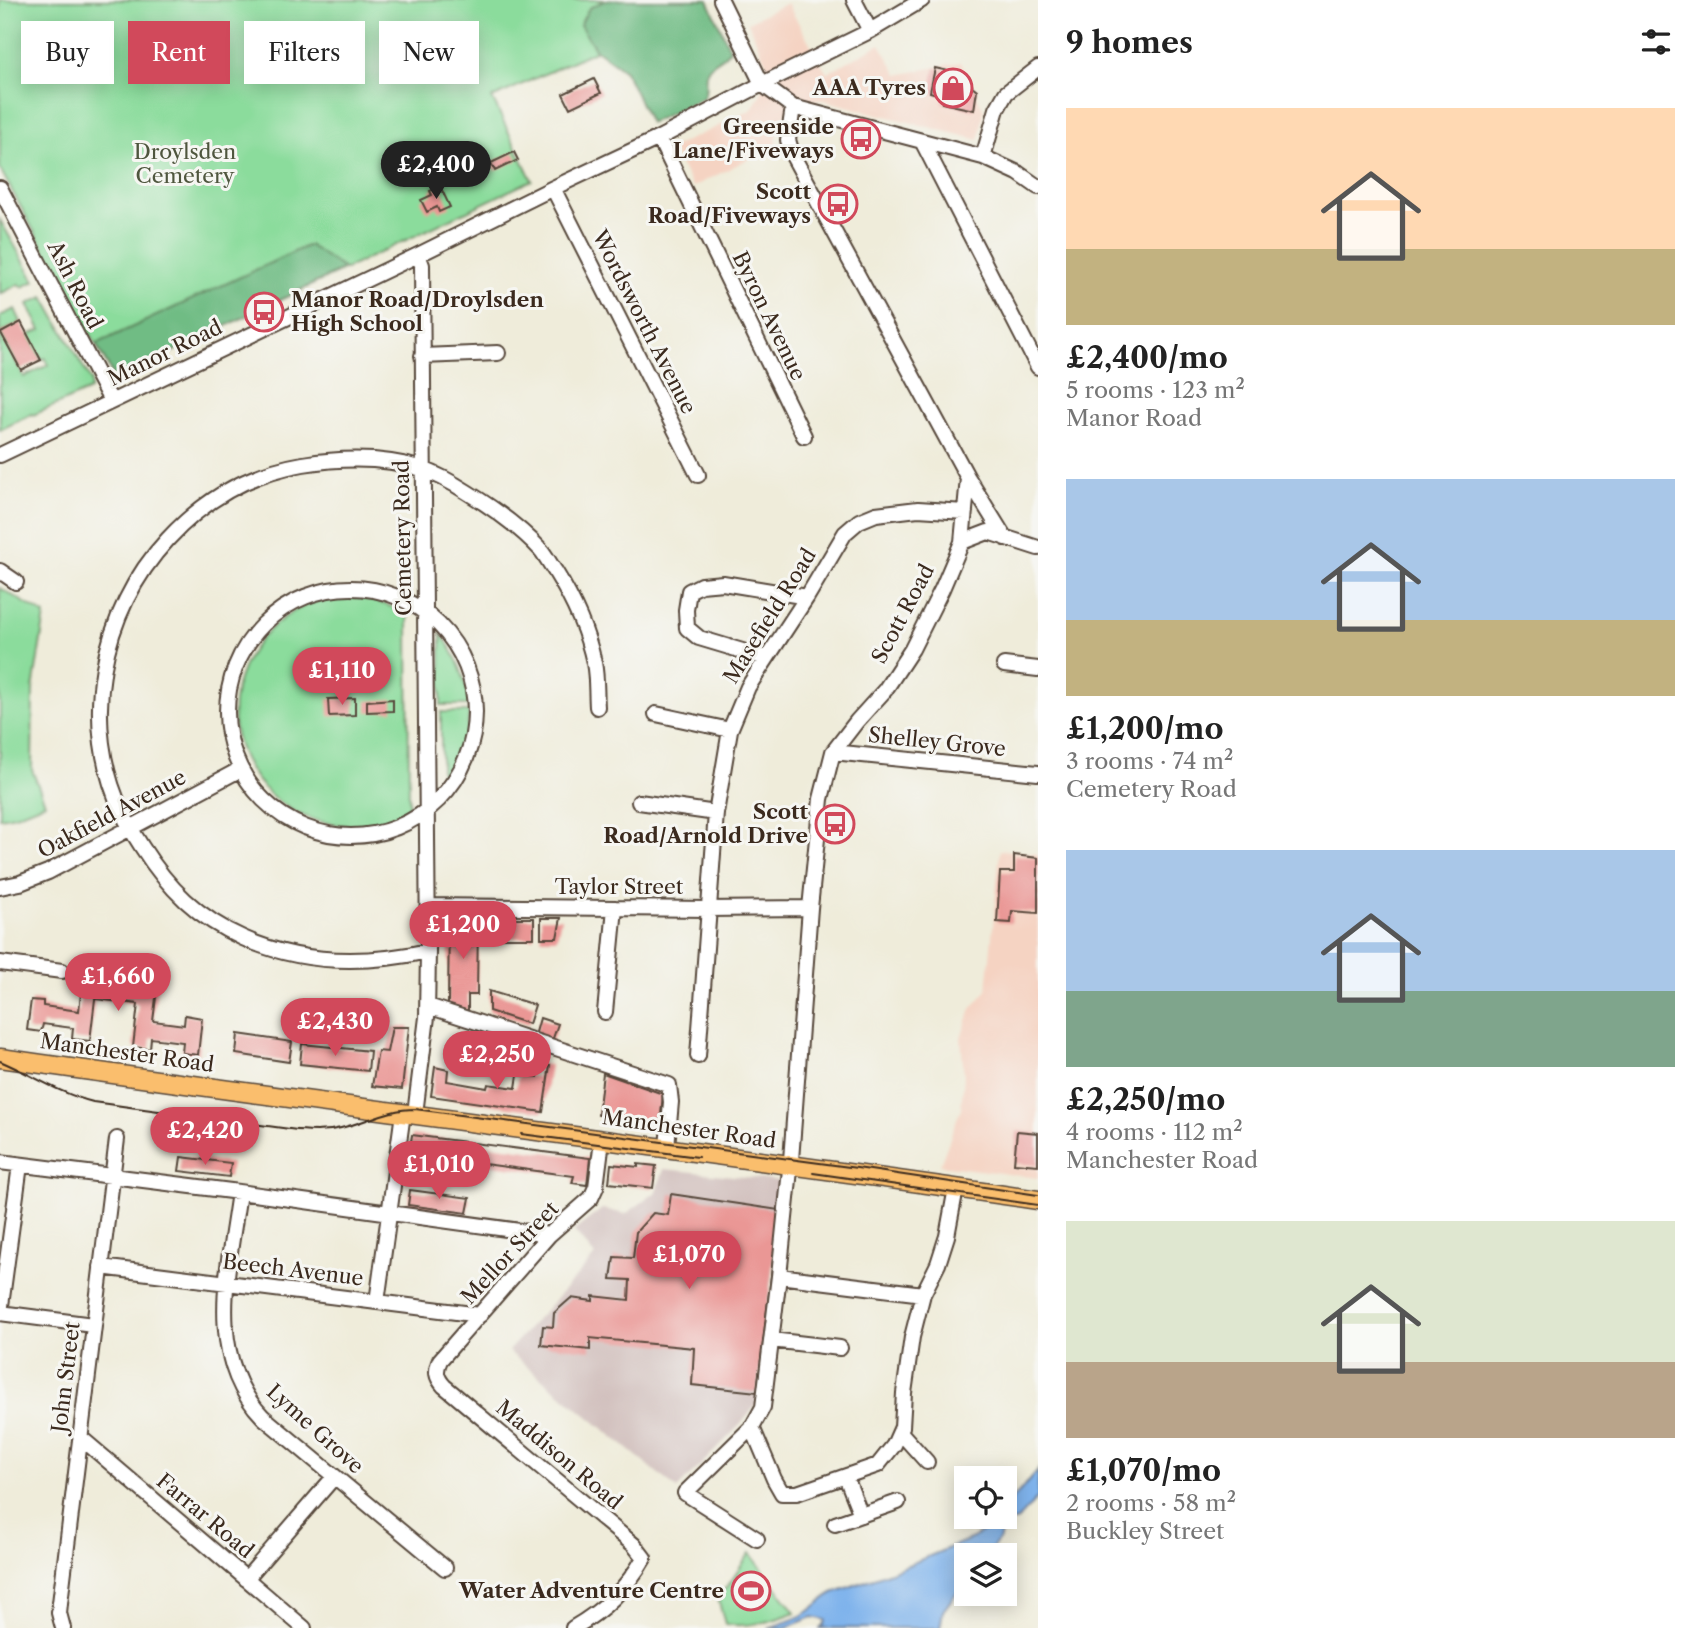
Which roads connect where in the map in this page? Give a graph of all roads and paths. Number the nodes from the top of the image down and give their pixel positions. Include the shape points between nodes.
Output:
1 (721, 0) edge
2 (854, 0) edge
3 (922, 0) edge
4 (870, 31) junction
5 (1038, 68) edge
6 (762, 84) junction
7 (793, 107) junction
8 (659, 138) junction
9 (922, 141) junction
10 (983, 156) junction
11 (1038, 187) edge
12 (0, 188) edge
13 (553, 188) junction
14 (418, 255) junction
15 (498, 353) dead end
16 (422, 356) junction
17 (1038, 367) edge
18 (111, 401) junction
19 (804, 436) dead end
20 (0, 455) edge
21 (423, 469) junction
22 (698, 475) dead end
23 (968, 478) junction
24 (965, 512) junction
25 (1005, 538) junction
26 (962, 542) junction
27 (1038, 548) edge
28 (0, 572) edge
29 (16, 582) dead end
30 (807, 597) junction
31 (425, 612) junction
32 (766, 658) junction
33 (1004, 665) dead end
34 (1038, 668) edge
35 (597, 707) dead end
36 (656, 714) dead end
37 (730, 730) junction
38 (833, 752) junction
39 (241, 769) junction
40 (1038, 773) edge
41 (639, 803) dead end
42 (427, 812) junction
43 (716, 813) junction
44 (130, 828) junction
45 (0, 887) edge
46 (428, 906) junction
47 (615, 908) junction
48 (810, 908) junction
49 (708, 909) junction
50 (428, 951) junction
51 (0, 963) edge
52 (62, 971) dead end
53 (428, 1006) junction
54 (605, 1012) dead end
55 (698, 1056) dead end
56 (0, 1058) edge
57 (409, 1114) junction
58 (117, 1139) dead end
59 (602, 1140) junction
60 (667, 1147) junction
61 (0, 1162) edge
62 (20, 1164) junction
63 (790, 1165) junction
64 (112, 1176) junction
65 (957, 1188) junction
66 (239, 1192) junction
67 (1038, 1200) edge
68 (389, 1213) junction
69 (549, 1236) junction
70 (101, 1267) junction
71 (779, 1276) junction
72 (227, 1283) junction
73 (923, 1294) junction
74 (377, 1302) junction
75 (0, 1313) edge
76 (480, 1315) junction
77 (93, 1325) junction
78 (771, 1340) junction
79 (840, 1349) dead end
80 (444, 1386) joint
81 (752, 1427) junction
82 (901, 1432) junction
83 (80, 1437) junction
84 (927, 1462) dead end
85 (334, 1476) junction
86 (846, 1477) junction
87 (898, 1502) dead end
88 (861, 1515) junction
89 (835, 1524) dead end
90 (757, 1539) dead end
91 (445, 1569) dead end
92 (246, 1579) junction
93 (61, 1625) edge
94 (304, 1628) edge
95 (573, 1628) edge

1 - 6 street
2 - 4 street
3 - 4 street, Manor Road
4 - 6 street, Manor Road
5 - 10 street via 1006,93
6 - 7 street
6 - 8 street, Manor Road
7 - 9 street
7 - 23 street via 788,140 793,156
8 - 13 street, Manor Road
8 - 19 street, Byron Avenue
9 - 10 street
9 - 17 street
10 - 11 street
12 - 18 street, Ash Road
13 - 14 street, Manor Road
13 - 22 street, Wordsworth Avenue
14 - 16 street, Cemetery Road via 422,265
14 - 18 street, Manor Road
15 - 16 street
16 - 21 street, Cemetery Road
18 - 20 street, Manor Road
21 - 31 street, Cemetery Road
21 - 35 street via 483,501 542,552 583,622 595,666
21 - 44 street via 359,460 275,470 203,506 156,552 115,624 101,679 99,706 106,764
23 - 24 street, Scott Road
23 - 25 street
24 - 26 street, Scott Road
24 - 30 street, Masefield Road via 918,509 859,521 845,533
25 - 26 street via 988,532
25 - 27 street
26 - 38 street, Scott Road via 912,649 886,690
28 - 29 street
30 - 32 street, Masefield Road
30 - 32 street via 723,583 701,584 689,591 687,628 699,638
31 - 39 street via 378,593 336,589 310,594 275,614 246,645 232,675 226,728
31 - 42 street, Cemetery Road
31 - 42 street via 446,631 466,662 476,710 474,734 462,769
32 - 37 street, Masefield Road
33 - 34 street
36 - 37 street
37 - 43 street, Masefield Road
38 - 40 street, Shelley Grove
38 - 48 street, Scott Road via 821,799
39 - 42 street via 272,806 310,828 375,832
39 - 44 street, Oakfield Avenue
41 - 43 street
42 - 46 street, Cemetery Road
43 - 49 street, Masefield Road
44 - 45 street, Oakfield Avenue via 48,872
44 - 50 street via 177,894 214,922 252,942 286,953 344,961
46 - 47 street, Taylor Street
46 - 50 street, Cemetery Road
47 - 49 street, Taylor Street
47 - 54 street
48 - 49 street, Taylor Street
48 - 63 street, Scott Road
49 - 55 street, Masefield Road
50 - 53 street, Cemetery Road
51 - 52 street
53 - 57 street, Cemetery Road
53 - 60 street via 669,1085
56 - 57 main road, Manchester Road
57 - 59 main road, Manchester Road
57 - 68 street, Cemetery Road
58 - 64 street, John Street
59 - 60 main road, Manchester Road
59 - 69 street, Mellor Street via 591,1198
60 - 63 main road, Manchester Road
61 - 62 street
62 - 64 street
62 - 75 street
63 - 65 main road, Manchester Road
63 - 71 street, Scott Road
64 - 66 street
64 - 70 street, John Street
65 - 67 main road, Manchester Road
65 - 73 street via 947,1236
66 - 68 street
66 - 72 street, Lyme Grove
68 - 69 street
68 - 74 street, Cemetery Road
69 - 76 street, Mellor Street
70 - 72 street, Beech Avenue
70 - 77 street, John Street
71 - 73 street
71 - 78 street, Scott Road
72 - 74 street, Beech Avenue
72 - 85 street, Lyme Grove via 226,1338 240,1383 263,1417
73 - 82 street via 912,1337
74 - 76 street, Beech Avenue
75 - 77 street
76 - 80 street, Mellor Street via 440,1360 436,1373
77 - 83 street, John Street
78 - 79 street
78 - 81 street, Scott Road via 763,1407
80 - 95 street, Maddison Road via 645,1558 623,1590
81 - 86 street via 782,1493 797,1493
81 - 90 street via 685,1493
82 - 84 street
82 - 86 street via 878,1465
83 - 92 street, Farrar Road
83 - 93 street, John Street
85 - 91 street, Lyme Grove
85 - 92 street
86 - 88 street
87 - 88 street
88 - 89 street
92 - 94 street, Farrar Road

